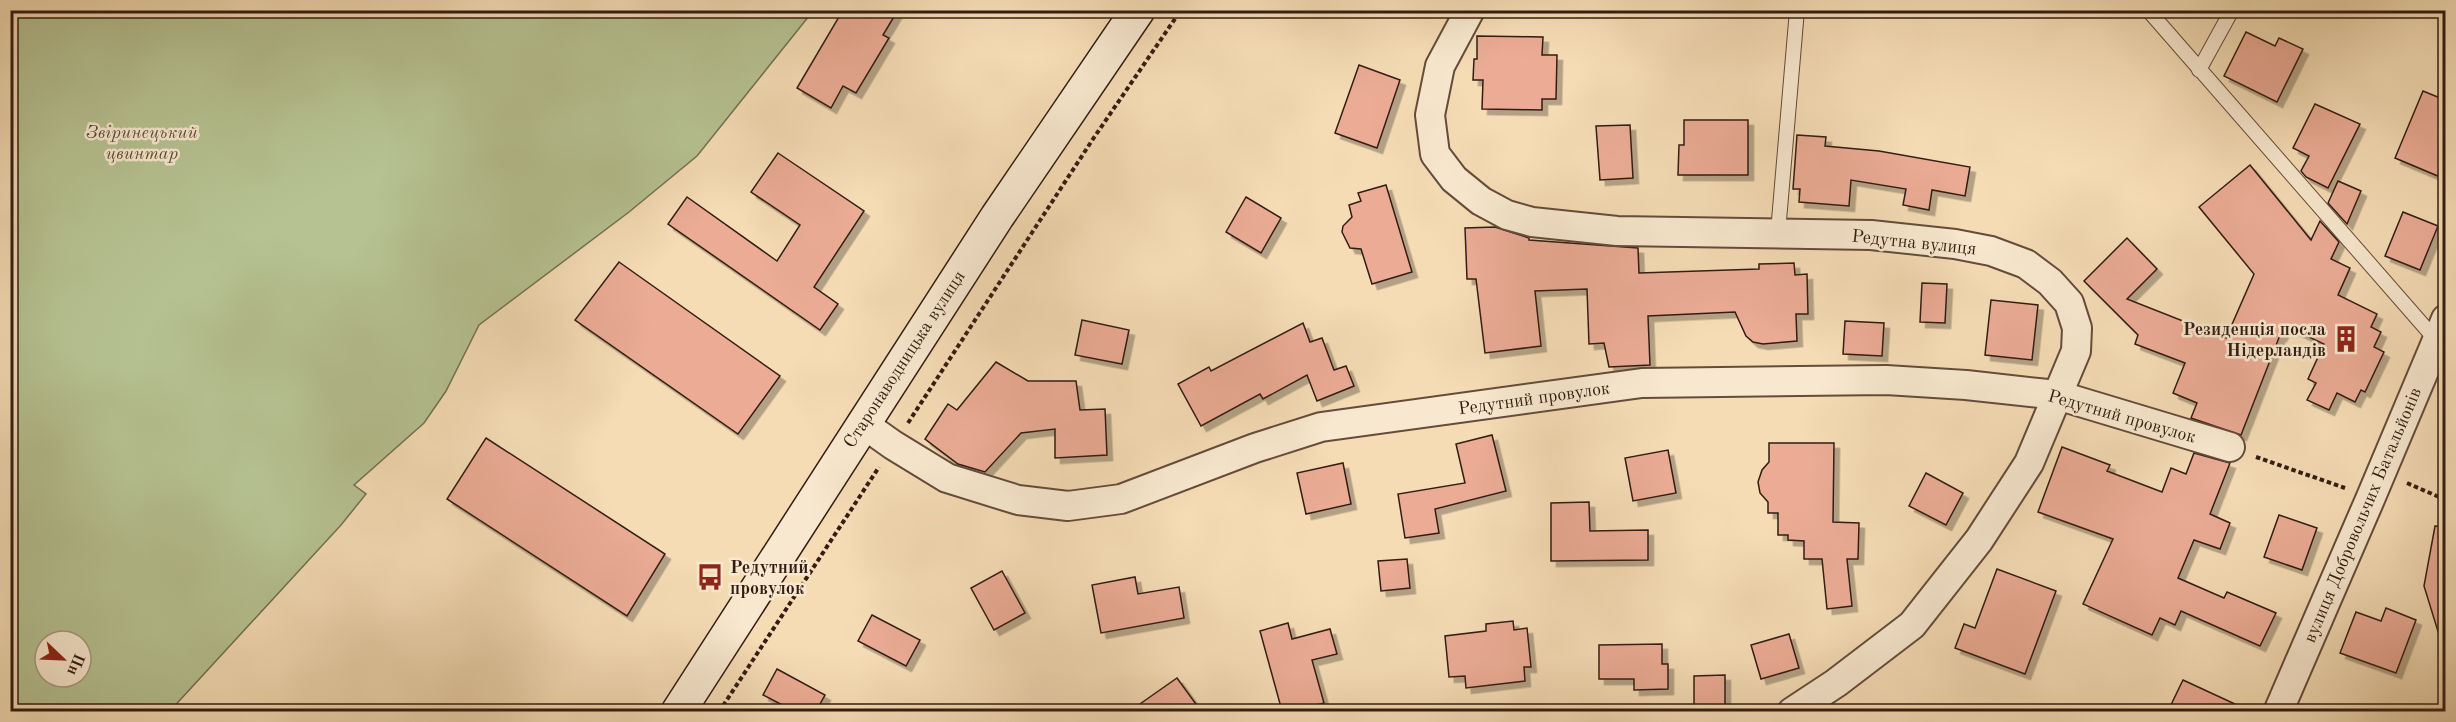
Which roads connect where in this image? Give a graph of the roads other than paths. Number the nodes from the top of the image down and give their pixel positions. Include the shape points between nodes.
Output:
1 (1138, 10) edge
2 (1470, 10) edge
3 (1797, 10) edge
4 (2148, 10) edge
5 (2232, 10) edge
6 (2199, 70) junction
7 (1778, 232) junction
8 (2440, 330) edge
9 (2057, 395) junction
10 (862, 423) junction
11 (2230, 447) road end
12 (678, 711) edge
13 (1792, 711) edge
14 (2278, 711) edge

1 - 10 main road, Старонаводницька вулиця
2 - 7 street, Редутна вулиця via 1440,66 1430,115 1435,154 1454,179 1481,201 1507,215 1532,222 1607,230
3 - 7 lane
4 - 6 lane
5 - 6 lane
6 - 8 lane
7 - 9 street, Редутна вулиця via 1871,235 1955,244 1991,251 2026,264 2069,303 2077,328 2076,351
8 - 14 street, вулиця Добровольчих Батальйонів
9 - 10 street, Редутний провулок via 1886,380 1642,383 1321,427 1255,447 1120,498 1068,506 1018,500 947,478
9 - 11 street, Редутний провулок
9 - 13 street, Редутна вулиця via 2029,463 1979,540 1912,625
10 - 12 main road, Старонаводницька вулиця

